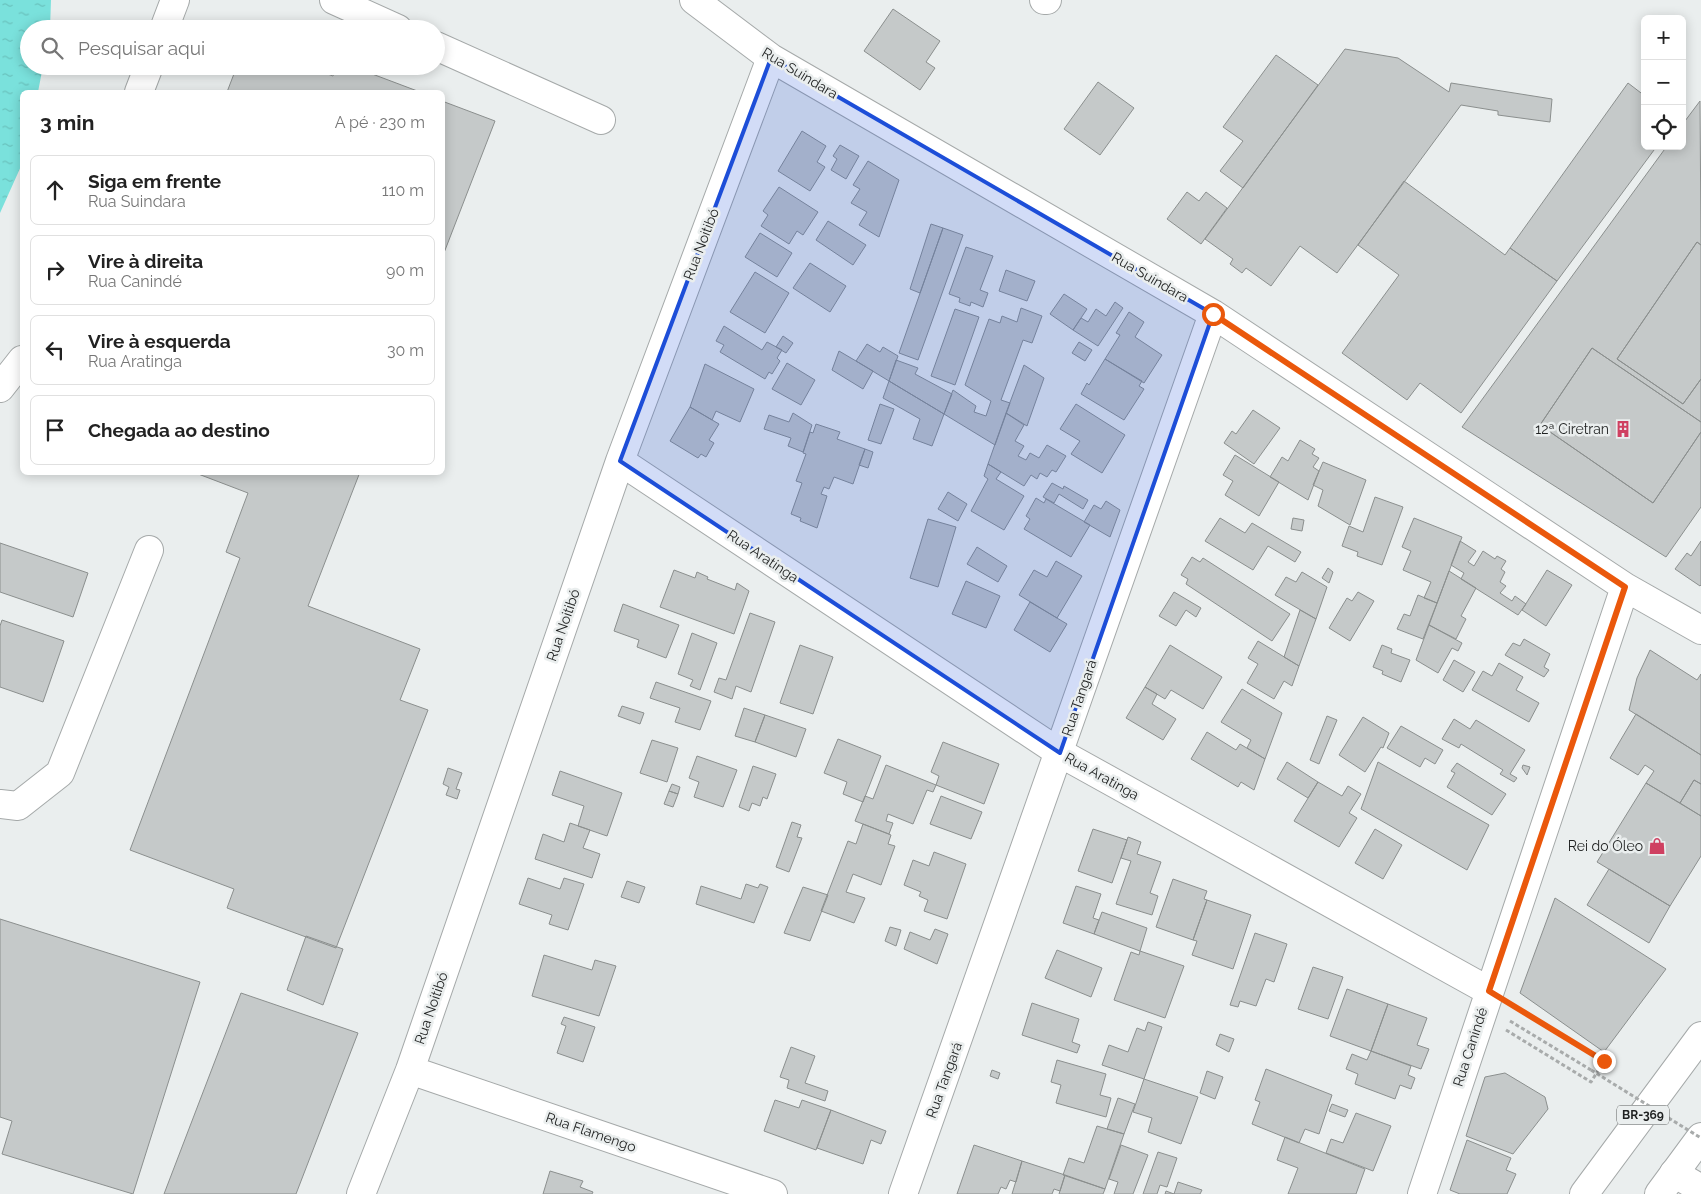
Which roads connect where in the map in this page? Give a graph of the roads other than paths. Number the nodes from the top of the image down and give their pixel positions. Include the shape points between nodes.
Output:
1 (175, 0) edge
2 (334, 0) edge
3 (694, 0) edge
4 (167, 20) edge
5 (378, 20) edge
6 (445, 50) edge
7 (771, 58) junction
8 (146, 75) edge
9 (140, 90) edge
10 (601, 120) dead end
11 (1213, 314) junction
12 (20, 363) edge
13 (0, 388) edge
14 (620, 461) junction
15 (149, 550) dead end
16 (1625, 587) junction
17 (1701, 630) edge
18 (1060, 753) junction
19 (0, 804) edge
20 (1489, 991) junction
21 (1701, 1036) edge
22 (410, 1070) junction
23 (1701, 1137) edge
24 (1667, 1183) edge
25 (1701, 1189) edge
26 (361, 1194) edge
27 (773, 1194) edge
28 (903, 1194) edge
29 (1422, 1194) edge
30 (1584, 1194) edge

1 - 4 main road
2 - 5 main road
3 - 7 main road, Rua Suindara
6 - 10 main road
7 - 11 main road, Rua Suindara
7 - 14 main road, Rua Noitibó
8 - 9 main road
11 - 16 main road, Rua Suindara
11 - 18 main road, Rua Tangará
12 - 13 main road
14 - 18 main road, Rua Aratinga
14 - 22 main road, Rua Noitibó
15 - 19 main road via 60,773 18,806
16 - 17 main road, Rua Suindara
16 - 20 main road, Rua Canindé
18 - 20 main road, Rua Aratinga
18 - 28 main road, Rua Tangará
20 - 29 main road, Rua Canindé
21 - 30 main road, BR-369
22 - 26 main road, Rua Noitibó
22 - 27 main road, Rua Flamengo
23 - 24 main road
24 - 25 main road

